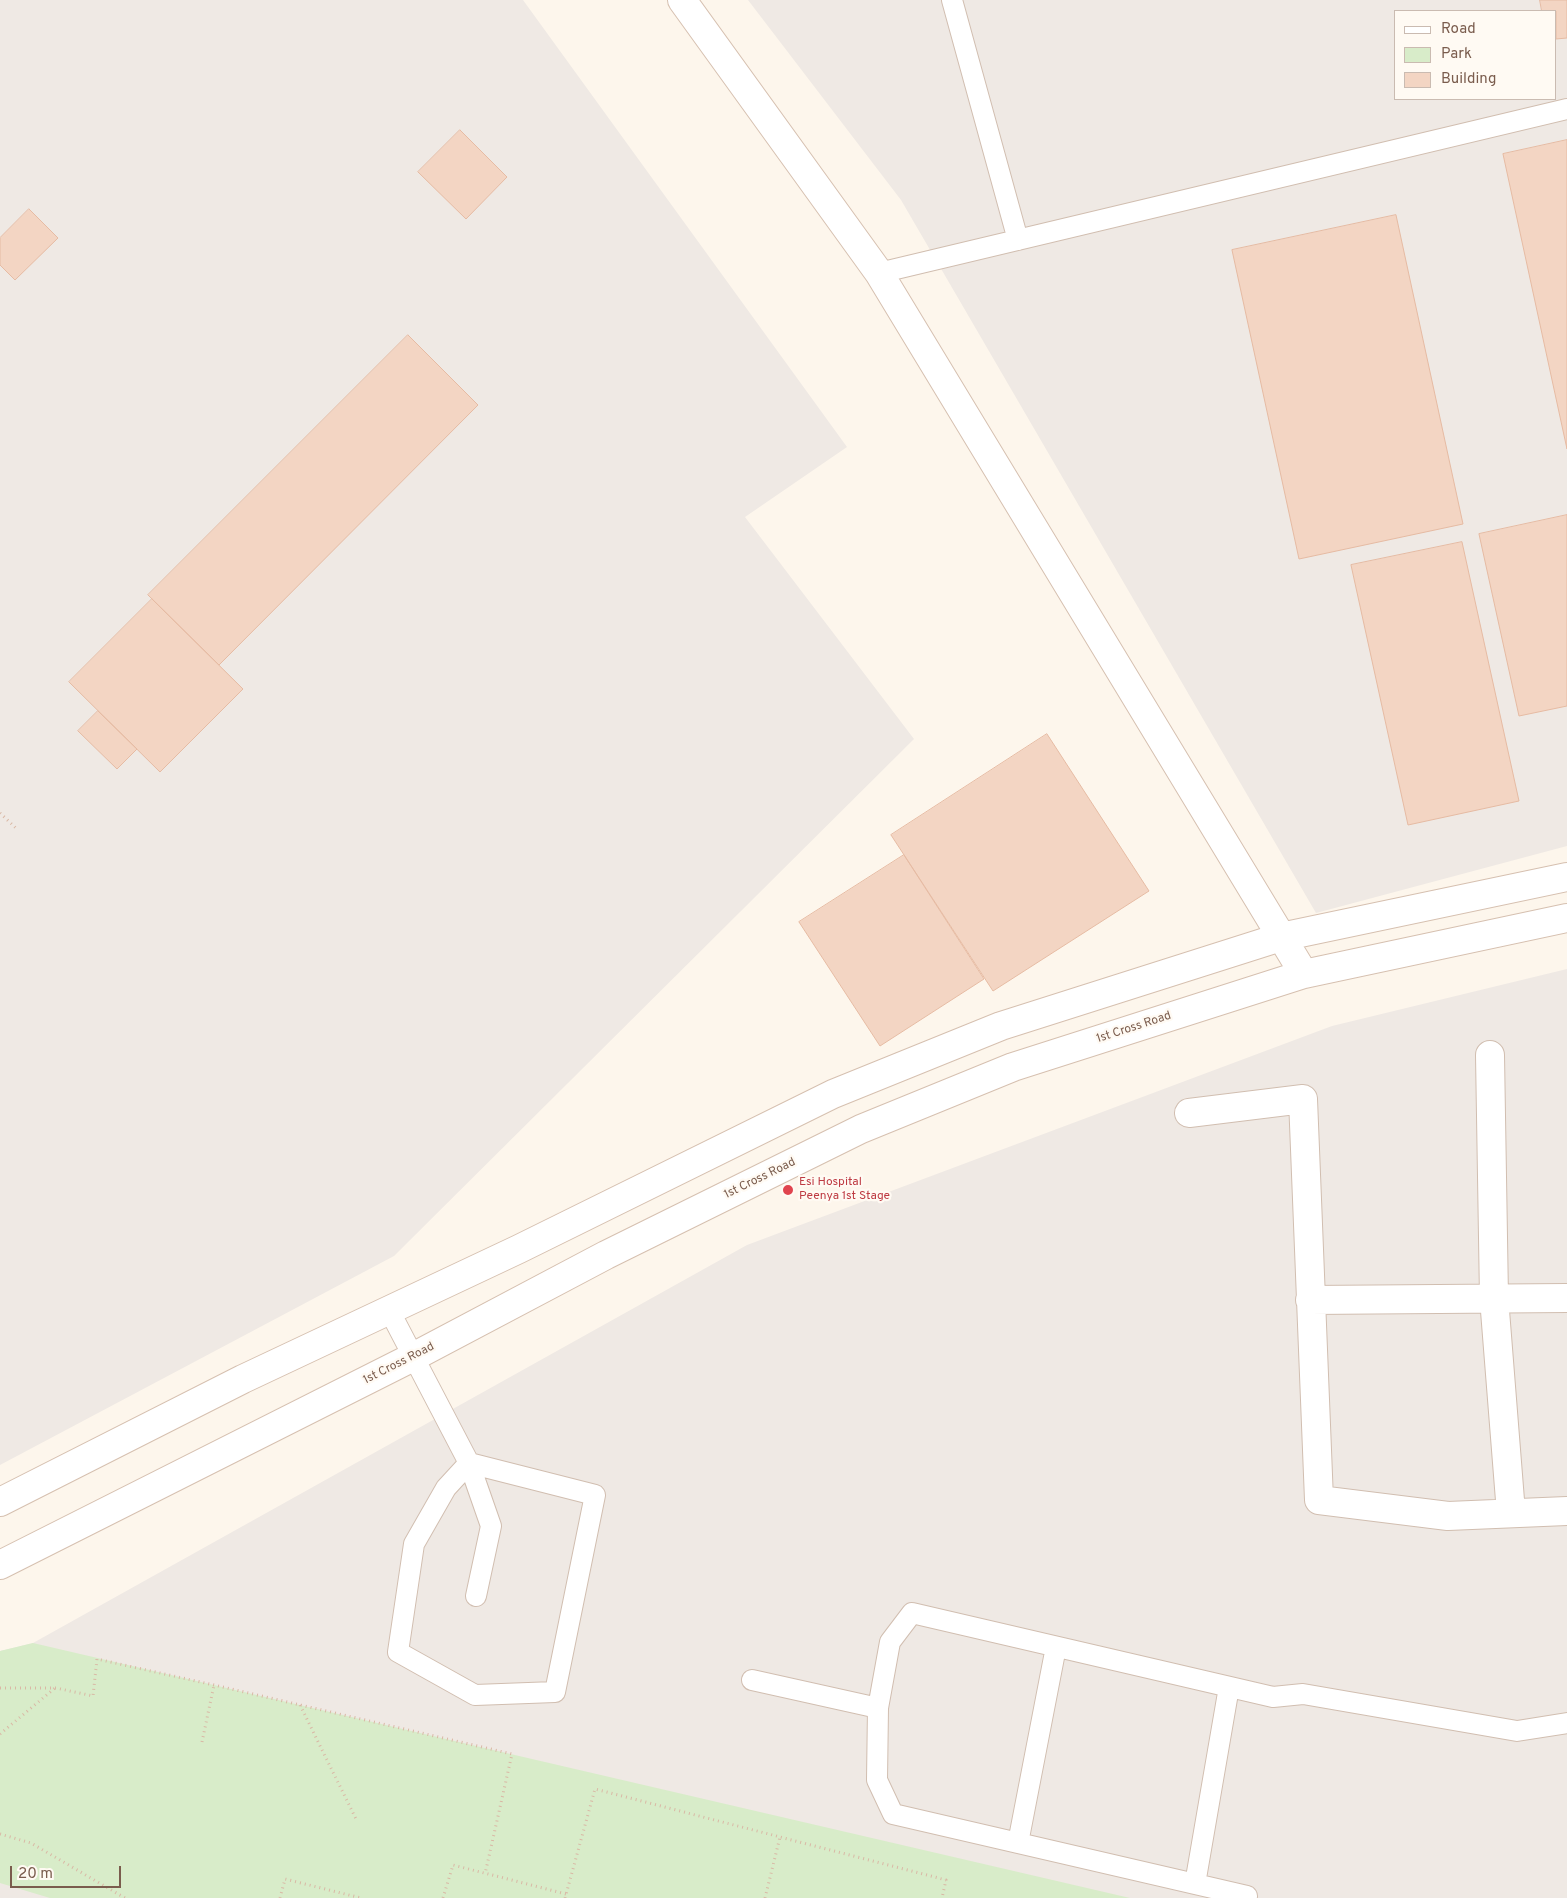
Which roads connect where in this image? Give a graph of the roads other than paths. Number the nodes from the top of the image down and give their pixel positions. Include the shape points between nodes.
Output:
1 (682, 0) edge
2 (952, 0) edge
3 (1567, 109) edge
4 (1018, 240) junction
5 (879, 273) junction
6 (1567, 877) edge
7 (1567, 918) edge
8 (1281, 936) junction
9 (1304, 974) junction
10 (1490, 1055) dead end
11 (1189, 1114) dead end
12 (1494, 1298) junction
13 (1567, 1298) edge
14 (1310, 1300) junction
15 (389, 1310) junction
16 (413, 1357) junction
17 (469, 1463) junction
18 (0, 1502) edge
19 (1567, 1511) edge
20 (1511, 1513) junction
21 (0, 1565) edge
22 (476, 1596) dead end
23 (1056, 1647) junction
24 (752, 1680) dead end
25 (1229, 1687) junction
26 (878, 1708) junction
27 (1567, 1723) edge
28 (1018, 1843) junction
29 (1195, 1884) junction
30 (1247, 1896) dead end

1 - 5 street
2 - 4 lane
3 - 4 lane
4 - 5 lane
5 - 8 street
6 - 8 street
7 - 9 street, 1st Cross Road
8 - 9 street
8 - 15 street via 1001,1026 833,1094 519,1250
9 - 16 street, 1st Cross Road via 1013,1067 861,1129 606,1255
10 - 12 street
11 - 14 street via 1302,1099
12 - 13 street
12 - 14 street
12 - 20 street
14 - 20 street via 1319,1500 1448,1516
15 - 16 lane
15 - 18 street via 243,1379
16 - 17 lane
16 - 21 street, 1st Cross Road
17 - 17 lane via 595,1495 555,1692 475,1695 398,1652 414,1544 446,1488
17 - 22 lane via 491,1526
19 - 20 street
23 - 25 lane
23 - 26 lane via 912,1613 890,1642
23 - 28 lane
24 - 26 lane
25 - 27 lane via 1273,1697 1303,1694 1517,1730
25 - 29 lane
26 - 28 lane via 877,1780 893,1814
28 - 29 lane
29 - 30 lane

